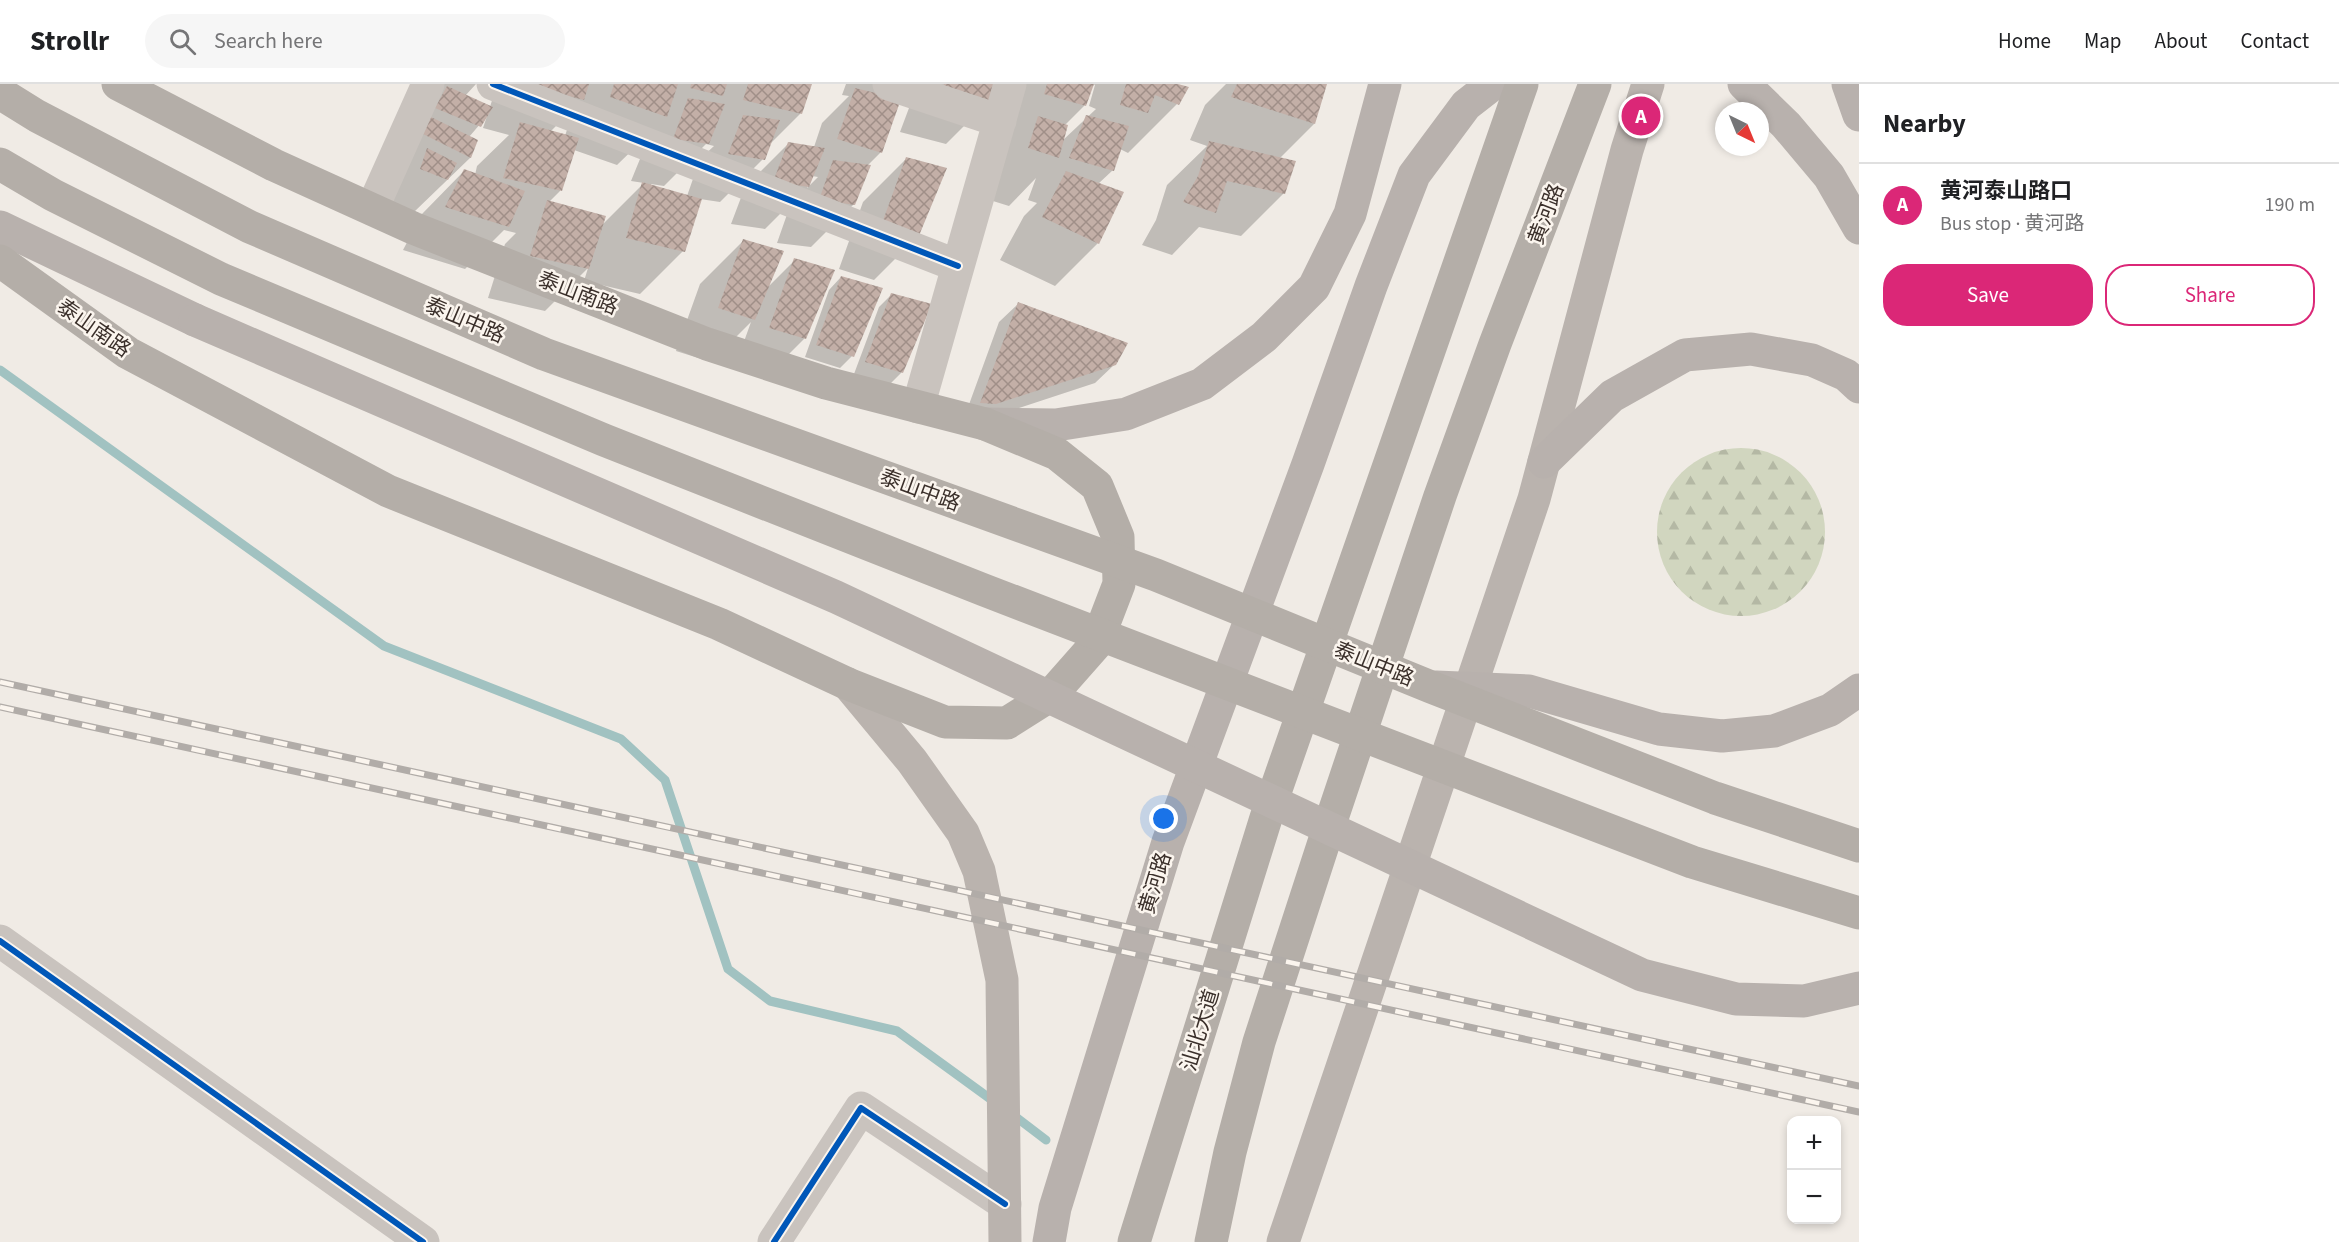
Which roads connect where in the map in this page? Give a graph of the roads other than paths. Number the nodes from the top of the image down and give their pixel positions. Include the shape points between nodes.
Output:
1 (118, 84) edge
2 (428, 84) edge
3 (493, 84) edge
4 (889, 84) edge
5 (1010, 84) edge
6 (1385, 84) edge
7 (1493, 84) edge
8 (1522, 84) edge
9 (1595, 84) edge
10 (1648, 84) edge
11 (1744, 84) edge
12 (1848, 84) edge
13 (0, 93) edge
14 (1859, 115) edge
15 (999, 121) junction
16 (0, 164) edge
17 (372, 209) junction
18 (0, 227) edge
19 (1859, 228) edge
20 (0, 261) edge
21 (958, 266) junction
22 (1859, 387) edge
23 (918, 406) junction
24 (985, 424) junction
25 (1544, 462) junction
26 (848, 684) junction
27 (1431, 687) junction
28 (1859, 690) edge
29 (1859, 846) edge
30 (1859, 913) edge
31 (0, 941) edge
32 (1859, 988) edge
33 (1005, 1204) junction
34 (423, 1242) edge
35 (774, 1242) edge
36 (1005, 1242) edge
37 (1049, 1242) edge
38 (1134, 1242) edge
39 (1211, 1242) edge
40 (1283, 1242) edge

1 - 17 highway, 泰山南路 via 274,165
2 - 17 street
3 - 21 street
4 - 15 street
5 - 15 street
6 - 24 main road via 1350,214 1314,287 1264,338 1202,384 1126,414 1056,425
7 - 37 main road, 黄河路 via 1466,105 1414,175 1371,286 1168,842 1055,1208
8 - 38 highway, 汕北大道 via 1266,818
9 - 39 highway, 黄河路 via 1440,496 1325,839 1259,1042
10 - 25 main road
11 - 19 main road via 1786,125 1829,176
12 - 14 main road
13 - 27 highway, 泰山中路, bridge via 250,227 544,354 1156,575
15 - 21 street
16 - 30 highway, bridge via 220,279 604,440 1681,858
17 - 23 highway, 泰山南路 via 707,344 826,383
18 - 32 main road, bridge via 195,320 836,597 1642,975 1736,999 1804,1001
20 - 26 highway, 泰山南路 via 128,353 388,491 719,624
21 - 23 street
22 - 25 main road via 1846,375 1812,360 1751,349 1685,355 1612,396
23 - 24 highway, 泰山南路
24 - 26 highway, 泰山南路 via 1057,454 1097,486 1118,537 1119,584 1096,644 1050,695 1007,723 945,722
25 - 40 main road
26 - 33 main road via 912,761 963,833 979,871 1002,980
27 - 28 main road, bridge via 1529,691 1659,729 1722,736 1774,731 1830,711
27 - 29 highway, 泰山中路, bridge via 1715,798
31 - 34 street
33 - 35 street via 861,1108
33 - 36 main road

